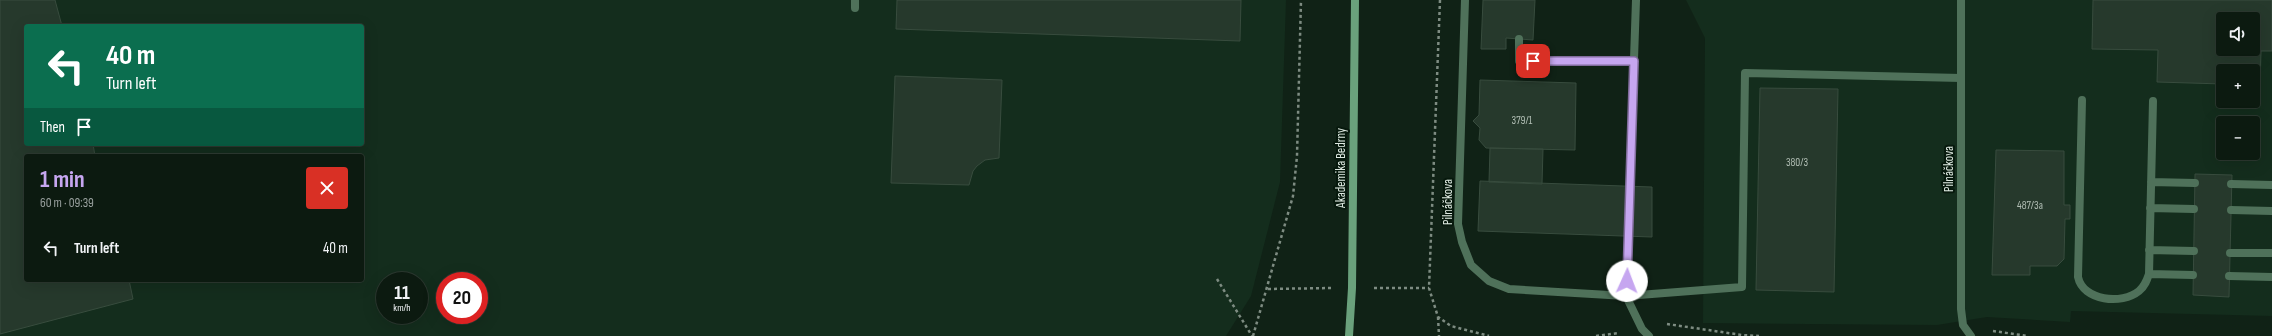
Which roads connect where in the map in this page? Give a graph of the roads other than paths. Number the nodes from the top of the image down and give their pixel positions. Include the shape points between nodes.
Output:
1 (1355, 0) edge
2 (1465, 0) edge
3 (1636, 0) edge
4 (1961, 0) edge
5 (1519, 39) dead end
6 (1634, 61) junction
7 (1961, 78) junction
8 (2082, 100) dead end
9 (2153, 101) dead end
10 (2151, 182) junction
11 (2195, 183) dead end
12 (2231, 184) dead end
13 (2272, 185) edge
14 (2150, 208) junction
15 (2194, 209) dead end
16 (2231, 210) dead end
17 (2272, 211) edge
18 (2149, 250) junction
19 (2194, 251) dead end
20 (2230, 252) dead end
21 (2272, 253) edge
22 (2149, 274) junction
23 (2193, 275) dead end
24 (2229, 276) dead end
25 (2272, 277) edge
26 (1626, 296) junction
27 (1349, 336) edge
28 (1649, 336) edge
29 (1971, 336) edge

1 - 27 street, Akademika Bedrny via 1352,288
2 - 26 street, Pilnáčkova via 1458,224 1471,265 1489,282 1509,289
3 - 6 street
4 - 7 street, Pilnáčkova
5 - 6 street via 1518,61
6 - 26 street
7 - 26 street, Pilnáčkova via 1745,74 1742,287
7 - 29 street, Pilnáčkova via 1961,308 1963,325
8 - 22 street via 2079,283 2088,293 2116,299 2138,292
9 - 10 street
10 - 11 street
10 - 14 street
12 - 13 street
14 - 15 street
14 - 18 street
16 - 17 street
18 - 19 street
18 - 22 street
20 - 21 street
22 - 23 street
24 - 25 street
26 - 28 street via 1642,329

